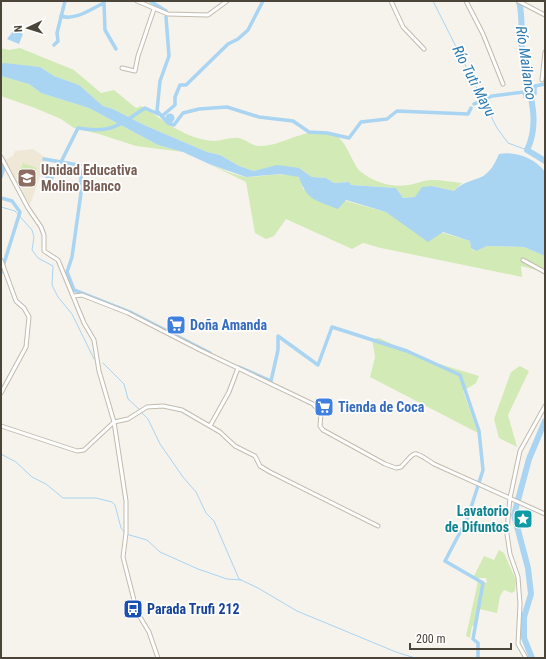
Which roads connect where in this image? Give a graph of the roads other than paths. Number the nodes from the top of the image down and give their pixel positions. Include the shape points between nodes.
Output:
1 (138, 1) edge
2 (227, 1) edge
3 (391, 1) edge
4 (466, 1) edge
5 (520, 2) edge
6 (527, 3) edge
7 (154, 9) junction
8 (545, 14) edge
9 (424, 49) dead end
10 (545, 52) edge
11 (122, 68) dead end
12 (542, 80) dead end
13 (503, 84) dead end
14 (1, 157) edge
15 (1, 260) edge
16 (523, 260) dead end
17 (545, 272) edge
18 (74, 296) junction
19 (238, 368) junction
20 (1, 393) edge
21 (545, 406) edge
22 (114, 422) junction
23 (1, 426) edge
24 (210, 426) junction
25 (510, 498) junction
26 (545, 514) edge
27 (378, 526) dead end
28 (158, 658) edge
29 (526, 658) edge

1 - 7 street
2 - 7 street via 208,15 168,14
3 - 9 street via 403,27
4 - 13 street via 483,34
5 - 6 street
6 - 8 street
7 - 11 street via 135,71
10 - 12 street
14 - 18 street via 41,227 44,251 58,260
15 - 20 street via 16,300 29,317 26,347
16 - 17 street
18 - 19 street via 82,295 128,313
18 - 22 street via 84,323 94,340 99,371
19 - 24 street
19 - 25 street via 313,404 321,413 320,426 323,430 385,464 401,467 413,454 419,454 434,464
21 - 25 street via 520,451
22 - 23 street via 90,447 77,451
22 - 24 street via 128,419 147,407 163,406 182,410
22 - 28 street via 126,501 123,556 137,612 149,632
24 - 27 street via 235,446 255,456 260,466 270,472
25 - 26 street
25 - 29 street via 507,534 510,554 518,577 518,644

